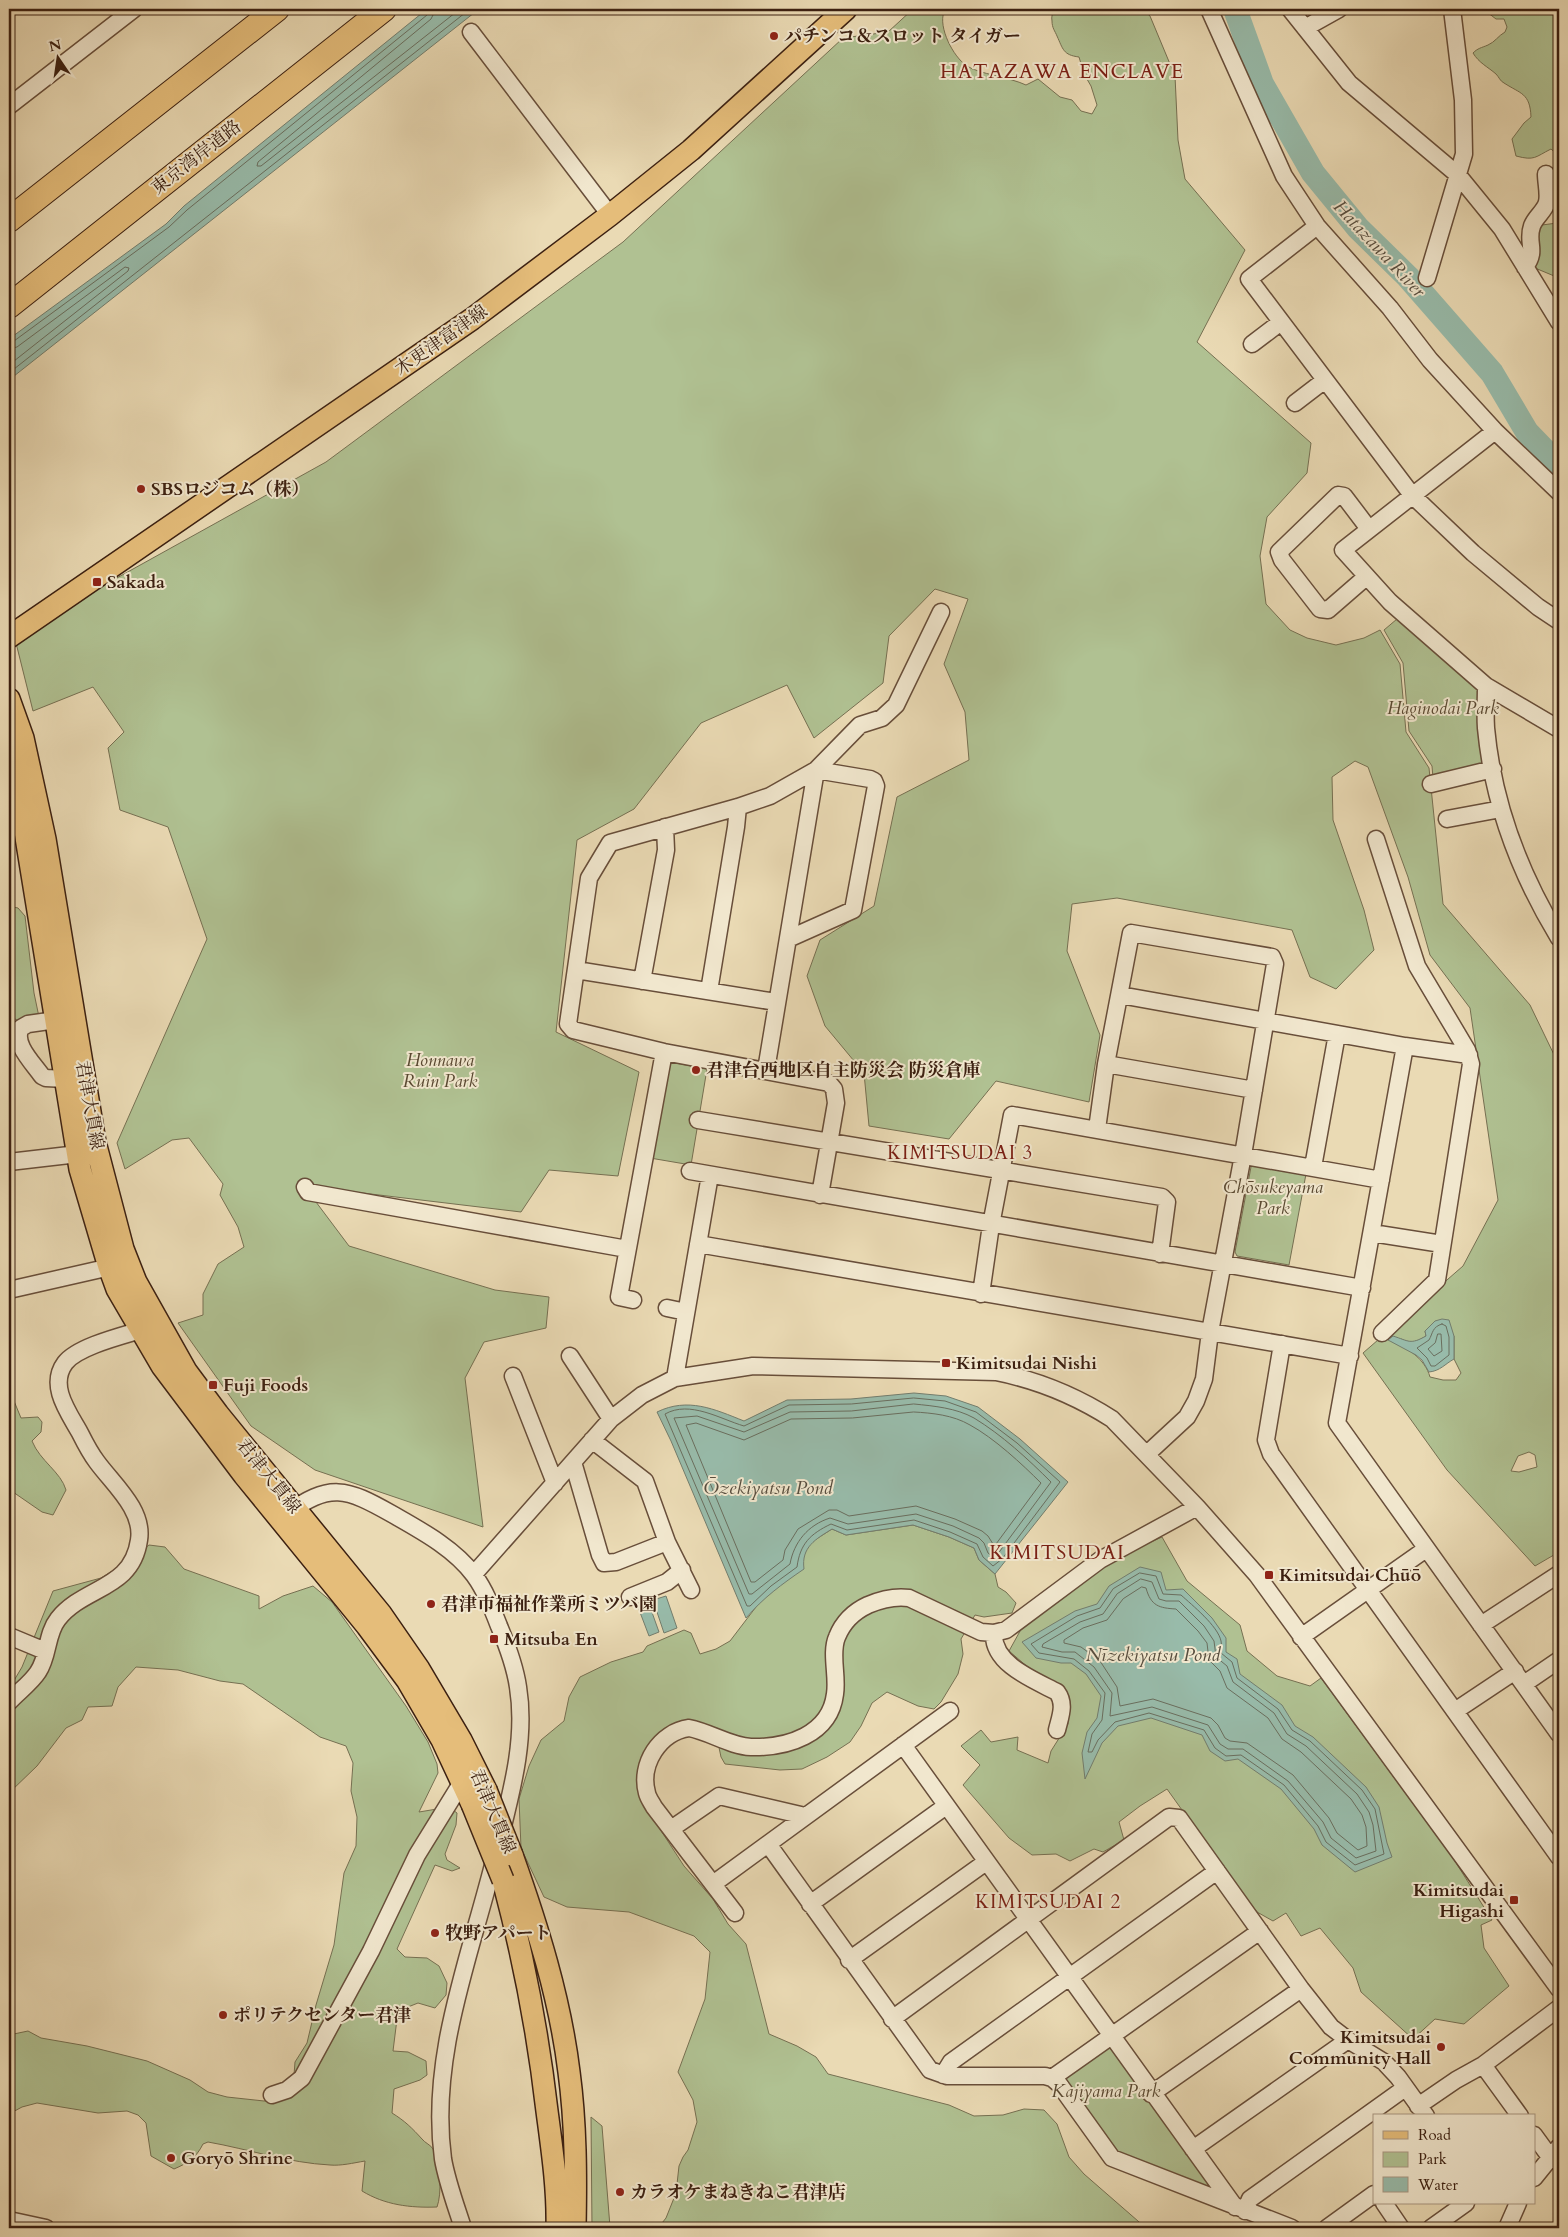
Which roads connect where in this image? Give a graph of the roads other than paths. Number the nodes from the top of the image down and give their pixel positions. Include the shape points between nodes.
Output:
1 (134, 9) edge
2 (277, 9) edge
3 (384, 9) edge
4 (846, 9) edge
5 (1209, 9) edge
6 (1290, 9) edge
7 (1339, 9) edge
8 (1452, 9) edge
9 (1305, 28) junction
10 (471, 32) dead end
11 (9, 106) edge
12 (1546, 174) dead end
13 (1458, 175) junction
14 (610, 214) junction
15 (9, 220) edge
16 (1317, 226) junction
17 (1525, 267) junction
18 (1427, 278) dead end
19 (9, 306) edge
20 (1281, 322) junction
21 (1559, 322) edge
22 (1252, 344) dead end
23 (1325, 380) junction
24 (1296, 403) dead end
25 (1495, 431) junction
26 (1559, 492) edge
27 (1412, 495) junction
28 (1369, 529) junction
29 (1366, 577) junction
30 (942, 612) dead end
31 (1559, 620) edge
32 (9, 637) edge
33 (1486, 686) junction
34 (9, 699) edge
35 (1559, 729) edge
36 (9, 753) edge
37 (1492, 769) junction
38 (816, 770) junction
39 (1431, 784) dead end
40 (738, 807) junction
41 (1501, 809) junction
42 (1447, 819) dead end
43 (665, 827) junction
44 (1376, 840) dead end
45 (1559, 938) edge
46 (788, 939) junction
47 (576, 970) junction
48 (642, 981) junction
49 (709, 992) junction
50 (1120, 995) junction
51 (776, 1002) junction
52 (56, 1020) junction
53 (1266, 1022) junction
54 (1337, 1034) junction
55 (1405, 1046) junction
56 (664, 1052) junction
57 (1470, 1055) junction
58 (1106, 1064) junction
59 (766, 1070) junction
60 (65, 1079) junction
61 (1254, 1090) junction
62 (698, 1120) dead end
63 (1097, 1129) junction
64 (829, 1142) junction
65 (78, 1154) junction
66 (1244, 1156) junction
67 (9, 1162) edge
68 (1313, 1167) junction
69 (1002, 1170) junction
70 (690, 1171) dead end
71 (710, 1175) junction
72 (1381, 1180) junction
73 (305, 1187) dead end
74 (820, 1195) junction
75 (991, 1225) junction
76 (1372, 1232) junction
77 (698, 1244) junction
78 (1442, 1244) junction
79 (627, 1249) junction
80 (1160, 1254) junction
81 (1222, 1264) junction
82 (118, 1265) junction
83 (1362, 1288) junction
84 (9, 1290) edge
85 (981, 1294) junction
86 (633, 1300) dead end
87 (666, 1308) dead end
88 (686, 1312) junction
89 (141, 1330) junction
90 (1210, 1332) junction
91 (1382, 1333) dead end
92 (1282, 1344) junction
93 (570, 1356) dead end
94 (1350, 1356) junction
95 (513, 1376) dead end
96 (675, 1378) junction
97 (610, 1420) junction
98 (592, 1440) junction
99 (1146, 1454) junction
100 (574, 1462) junction
101 (555, 1483) junction
102 (1197, 1507) junction
103 (287, 1513) junction
104 (667, 1542) junction
105 (1426, 1549) junction
106 (682, 1570) junction
107 (474, 1574) junction
108 (1559, 1574) edge
109 (691, 1590) dead end
110 (1367, 1590) junction
111 (630, 1597) dead end
112 (1482, 1625) junction
113 (994, 1633) junction
114 (9, 1636) edge
115 (1301, 1637) junction
116 (45, 1651) junction
117 (1559, 1660) edge
118 (1519, 1678) junction
119 (9, 1702) edge
120 (950, 1711) dead end
121 (1455, 1711) junction
122 (1057, 1730) dead end
123 (1559, 1734) edge
124 (903, 1745) junction
125 (462, 1782) junction
126 (479, 1797) junction
127 (946, 1806) junction
128 (805, 1816) junction
129 (671, 1829) junction
130 (768, 1844) junction
131 (1558, 1852) edge
132 (986, 1862) junction
133 (1217, 1871) junction
134 (713, 1884) junction
135 (810, 1904) junction
136 (735, 1913) dead end
137 (1027, 1919) junction
138 (1260, 1931) junction
139 (849, 1960) junction
140 (1070, 1978) junction
141 (1301, 1989) junction
142 (1559, 1989) edge
143 (1559, 2008) edge
144 (892, 2019) junction
145 (1111, 2034) junction
146 (1348, 2040) junction
147 (1483, 2065) junction
148 (943, 2075) junction
149 (1052, 2078) junction
150 (1405, 2088) junction
151 (1152, 2094) junction
152 (272, 2095) dead end
153 (1422, 2111) edge
154 (1519, 2114) edge
155 (1536, 2137) edge
156 (1193, 2149) junction
157 (1556, 2155) edge
158 (1536, 2176) edge
159 (1373, 2195) edge
160 (1385, 2204) edge
161 (1465, 2204) edge
162 (1518, 2204) edge
163 (1240, 2209) junction
164 (9, 2220) edge
165 (46, 2228) edge
166 (463, 2228) edge
167 (557, 2228) edge
168 (575, 2228) edge
169 (1292, 2228) edge
170 (1327, 2228) edge
171 (1401, 2228) edge
172 (1431, 2228) edge
173 (1507, 2228) edge

1 - 11 street
2 - 15 highway
3 - 19 highway, 東京湾岸道路
4 - 14 main road, 木更津富津線 via 691,150
5 - 16 street via 1284,176
6 - 9 street
7 - 9 street
8 - 13 street via 1463,100 1464,154
9 - 13 street via 1349,83
10 - 14 street
12 - 17 street via 1547,204 1532,225 1533,253
13 - 17 street via 1502,229
13 - 18 street
14 - 32 main road, 木更津富津線 via 472,319
16 - 20 street via 1248,279
16 - 25 street via 1390,308 1430,360
17 - 21 street
20 - 22 street
20 - 23 street
23 - 24 street
23 - 27 street
25 - 26 street
25 - 27 street
27 - 28 street
27 - 31 street via 1473,553 1538,607
28 - 29 street via 1343,550
28 - 29 street via 1344,496 1338,495 1279,552 1324,611
29 - 33 street
30 - 38 street via 896,705 882,718 860,724
33 - 35 street
33 - 37 street via 1486,727
34 - 82 main road, 君津大貫線 via 23,738 45,839 96,1142 122,1245
36 - 52 main road, 君津大貫線
37 - 39 street
37 - 41 street
38 - 40 street via 770,796
38 - 46 street
38 - 46 street via 870,779 876,786 853,910
40 - 43 street
40 - 49 street
41 - 42 street
41 - 45 street via 1522,866
43 - 47 street via 610,843 604,852 589,878
43 - 48 street via 666,850
44 - 57 street via 1417,966
46 - 51 street
47 - 48 street
47 - 56 street via 568,1024 573,1030
48 - 49 street
49 - 51 street
50 - 53 street
50 - 53 street via 1131,933 1272,957 1275,964
50 - 58 street
51 - 59 street
52 - 60 main road, 君津大貫線
52 - 60 street via 28,1024 21,1028 18,1037 42,1076
53 - 54 street
53 - 61 street
54 - 55 street
54 - 68 street
55 - 57 street
55 - 72 street
56 - 59 street
56 - 79 street
57 - 78 street
58 - 61 street
58 - 63 street
59 - 64 street via 829,1083 834,1089 836,1103
60 - 65 main road, 君津大貫線
61 - 66 street
62 - 64 street
63 - 66 street
63 - 69 street via 1012,1114
64 - 69 street
64 - 74 street
65 - 67 street
65 - 82 main road, 君津大貫線 via 80,1169
66 - 68 street
66 - 81 street
68 - 72 street
69 - 75 street
69 - 80 street via 1164,1199 1167,1202
70 - 71 street
71 - 74 street
71 - 77 street
72 - 76 street
73 - 79 street via 308,1192
74 - 75 street
75 - 80 street
75 - 85 street
76 - 78 street
76 - 83 street
77 - 85 street
77 - 88 street
78 - 91 street via 1437,1280
79 - 86 street via 619,1297
80 - 81 street
81 - 83 street
81 - 90 street
82 - 84 street
82 - 89 main road, 君津大貫線 via 117,1289
82 - 103 main road, 君津大貫線 via 154,1316 186,1371
83 - 94 street
85 - 90 street
87 - 88 street
88 - 96 street
89 - 103 main road, 君津大貫線 via 162,1366
89 - 116 street via 85,1348 65,1363 58,1382 62,1400 95,1460 134,1511 140,1539 128,1571 71,1607 57,1620
90 - 92 street
90 - 99 street via 1204,1379 1196,1401 1187,1417
92 - 94 street
92 - 110 street via 1266,1440 1268,1448
93 - 97 street
94 - 105 street via 1337,1424
95 - 101 street
96 - 97 street via 642,1395
96 - 99 street via 753,1366 996,1372 1025,1377 1090,1406 1112,1419
97 - 98 street
98 - 100 street
98 - 104 street via 645,1482
99 - 102 street
100 - 101 street
100 - 104 street via 604,1563 616,1562
101 - 107 street
102 - 113 street via 1100,1560 1019,1622
102 - 115 street via 1257,1575
103 - 107 street via 309,1498 332,1492 361,1497 417,1529 452,1553
103 - 125 main road, 君津大貫線 via 407,1680
103 - 126 main road, 君津大貫線 via 380,1614 419,1669 461,1740
104 - 106 street
105 - 110 street
105 - 112 street
106 - 109 street
106 - 111 street via 667,1582
107 - 166 street via 507,1646 518,1687 520,1731 514,1784 467,1958 444,2070 440,2117 444,2160
108 - 112 street
110 - 115 street
110 - 121 street
112 - 118 street
113 - 122 street via 999,1654 1061,1697
113 - 129 street via 970,1628 909,1598 896,1596 861,1608 850,1616 837,1637 836,1693 830,1713 810,1733 777,1746 749,1747 689,1728 668,1735 656,1748 646,1771 647,1794
114 - 116 street
115 - 142 street
116 - 119 street via 38,1672
117 - 118 street
118 - 121 street
118 - 123 street
120 - 124 street
121 - 131 street
124 - 127 street
124 - 128 street
125 - 126 main road, 君津大貫線
125 - 152 street via 417,1855 371,1951 302,2078 287,2090
126 - 167 main road, 君津大貫線, bridge via 503,1880 541,2062 552,2148
126 - 168 main road, 君津大貫線, bridge via 512,1855 552,1983 569,2071 575,2145
127 - 132 street
127 - 135 street
128 - 129 street via 718,1796
128 - 130 street
129 - 134 street
130 - 134 street
130 - 135 street
132 - 137 street
132 - 139 street
133 - 137 street via 1179,1818 1169,1817
133 - 138 street
133 - 140 street
134 - 136 street
135 - 139 street
137 - 140 street
137 - 144 street
138 - 141 street
138 - 145 street
139 - 144 street
140 - 145 street
140 - 148 street via 951,2062
141 - 146 street via 1331,2027
141 - 151 street
143 - 147 street
144 - 148 street via 930,2070
145 - 149 street
145 - 151 street
146 - 150 street via 1384,2062
146 - 156 street
147 - 153 street via 1456,2080
147 - 154 street
148 - 149 street
149 - 163 street via 1112,2158
150 - 153 street
150 - 163 street
151 - 156 street
155 - 157 street
156 - 163 street
157 - 158 street
159 - 170 street
160 - 171 street
161 - 172 street
162 - 173 street
163 - 169 street
164 - 165 street

